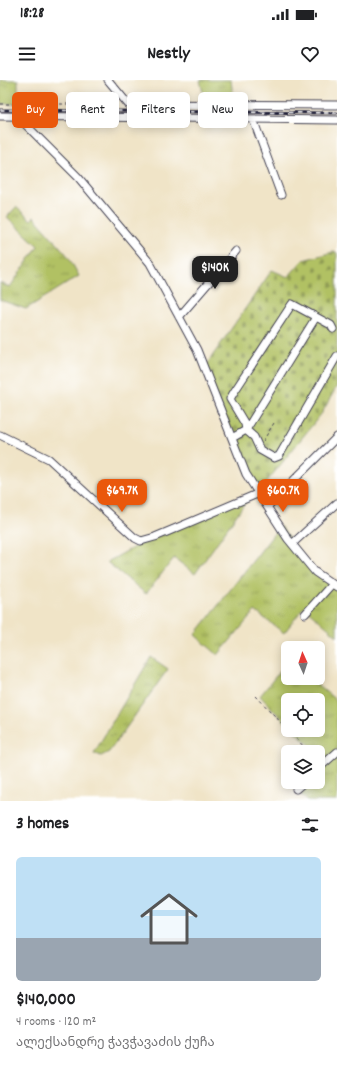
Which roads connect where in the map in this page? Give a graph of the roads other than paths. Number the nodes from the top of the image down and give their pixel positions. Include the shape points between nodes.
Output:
1 (108, 80) edge
2 (337, 105) edge
3 (0, 116) edge
4 (12, 116) edge
5 (58, 117) edge
6 (252, 119) junction
7 (337, 120) edge
8 (29, 128) edge
9 (281, 195) dead end
10 (236, 251) dead end
11 (179, 317) junction
12 (316, 317) junction
13 (333, 329) dead end
14 (337, 356) edge
15 (246, 430) junction
16 (0, 435) edge
17 (232, 438) junction
18 (337, 438) edge
19 (257, 494) junction
20 (337, 504) edge
21 (268, 506) junction
22 (292, 544) junction
23 (335, 586) edge
24 (305, 614) dead end
25 (337, 752) edge
26 (325, 763) edge

1 - 2 street via 128,104
3 - 4 street
5 - 6 street
6 - 7 street
6 - 9 street
8 - 11 street via 78,177 150,262
10 - 11 street
11 - 17 street via 197,350
12 - 13 street via 331,325
12 - 15 street
12 - 15 street via 292,304 234,392 230,399
14 - 15 street via 278,456 274,458 260,450 254,437
15 - 17 street
16 - 19 street via 49,458 135,538 141,540 156,537
17 - 19 street
18 - 21 street
19 - 21 street
20 - 22 street
21 - 22 street
22 - 23 street via 315,572
23 - 24 street
25 - 26 street

